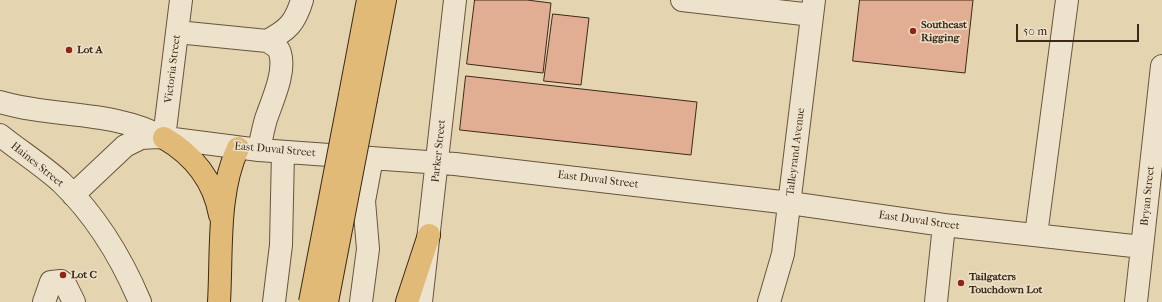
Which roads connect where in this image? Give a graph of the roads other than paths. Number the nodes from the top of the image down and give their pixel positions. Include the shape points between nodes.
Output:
1 (181, 0) edge
2 (302, 0) edge
3 (368, 0) edge
4 (385, 0) edge
5 (455, 0) edge
6 (686, 0) edge
7 (1067, 0) edge
8 (813, 8) edge
9 (177, 32) junction
10 (267, 41) junction
11 (1162, 66) edge
12 (358, 97) junction
13 (0, 102) edge
14 (0, 135) edge
15 (164, 138) junction
16 (249, 149) junction
17 (283, 152) junction
18 (372, 158) junction
19 (438, 162) junction
20 (73, 195) junction
21 (790, 203) junction
22 (944, 225) junction
23 (223, 232) junction
24 (429, 234) junction
25 (1036, 235) junction
26 (1142, 247) junction
27 (44, 302) edge
28 (74, 302) edge
29 (140, 302) edge
30 (219, 302) edge
31 (274, 302) edge
32 (310, 302) edge
33 (327, 302) edge
34 (362, 302) edge
35 (407, 302) edge
36 (421, 302) edge
37 (769, 302) edge
38 (936, 302) edge
39 (1136, 302) edge

1 - 9 street, Victoria Street
2 - 10 street via 293,22
3 - 12 highway
4 - 12 highway
5 - 19 street, Parker Street
6 - 8 street
7 - 25 street
8 - 21 street, Talleyrand Avenue
9 - 10 street
9 - 15 street, Victoria Street
10 - 16 street via 275,45 280,52 277,90 266,120
11 - 26 street, Bryan Street
12 - 32 highway, bridge
12 - 33 highway, bridge
13 - 15 street via 128,123 148,129
14 - 20 street, Haines Street via 52,175
15 - 16 street, East Duval Street
15 - 20 street, East Duval Street via 141,138 125,146
15 - 23 highway via 186,154 204,174 219,207
16 - 17 street, East Duval Street
16 - 23 highway via 233,159 226,184
17 - 18 street, East Duval Street
17 - 31 street via 281,245
18 - 19 street, East Duval Street
18 - 34 street via 364,201 368,249
19 - 21 street, East Duval Street
19 - 24 street, Parker Street
20 - 29 street, Haines Street via 110,245
21 - 22 street, East Duval Street
21 - 37 street, Talleyrand Avenue via 782,254
22 - 25 street, East Duval Street
22 - 38 street
23 - 30 highway
24 - 35 highway
24 - 36 street, Parker Street
25 - 26 street, East Duval Street
26 - 39 street, Bryan Street
27 - 28 street via 48,287 51,282 56,281 65,284

